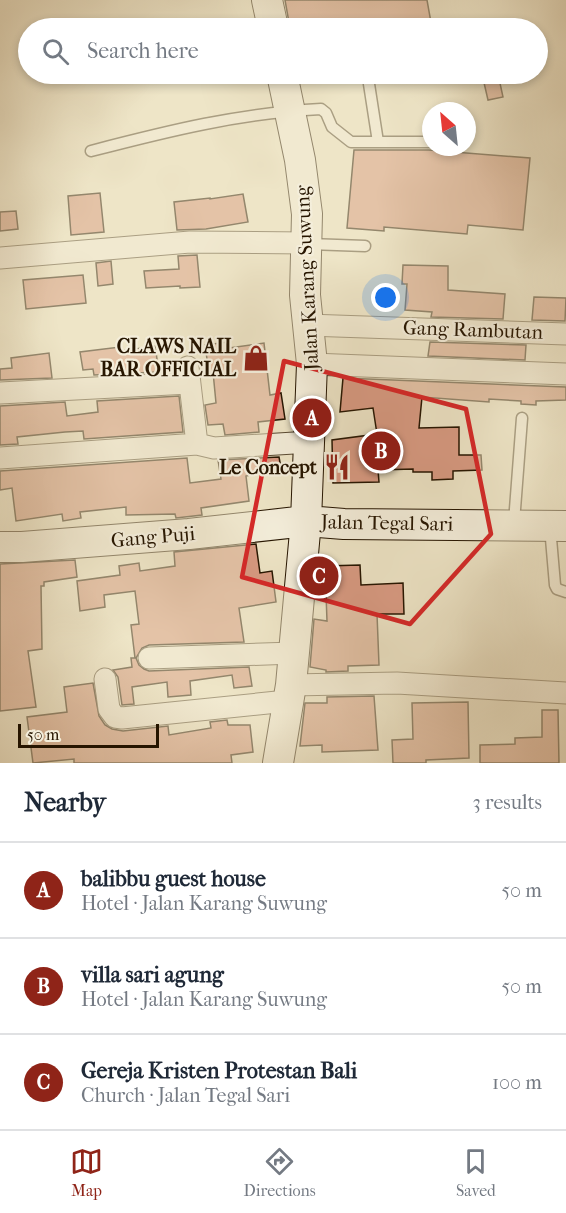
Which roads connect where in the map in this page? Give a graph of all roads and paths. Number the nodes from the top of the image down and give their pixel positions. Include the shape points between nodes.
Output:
1 (267, 0) edge
2 (271, 18) edge
3 (284, 84) edge
4 (369, 84) dead end
5 (290, 110) junction
6 (378, 142) junction
7 (422, 142) edge
8 (91, 151) dead end
9 (307, 243) junction
10 (365, 246) dead end
11 (0, 258) edge
12 (307, 325) junction
13 (566, 334) edge
14 (312, 364) junction
15 (566, 374) edge
16 (0, 393) edge
17 (522, 418) dead end
18 (310, 442) junction
19 (197, 444) junction
20 (0, 458) edge
21 (306, 521) junction
22 (514, 526) junction
23 (558, 526) edge
24 (0, 547) edge
25 (566, 592) edge
26 (294, 653) junction
27 (149, 658) dead end
28 (105, 679) dead end
29 (289, 693) junction
30 (566, 693) edge
31 (278, 763) edge

1 - 2 street
3 - 5 street, Jalan Karang Suwung
4 - 6 lane
5 - 6 lane via 321,109 332,127 351,142
5 - 8 lane via 199,124
5 - 9 street, Jalan Karang Suwung via 307,214
6 - 7 lane
9 - 10 lane
9 - 11 street via 190,242
9 - 12 street, Jalan Karang Suwung
12 - 13 street, Gang Rambutan
12 - 14 street, Jalan Karang Suwung
14 - 15 street
14 - 18 street, Jalan Karang Suwung
16 - 19 street via 188,375
17 - 22 lane
18 - 19 street via 214,448
18 - 21 street, Jalan Karang Suwung
19 - 20 street
21 - 22 street, Jalan Tegal Sari
21 - 24 street, Gang Puji via 189,534
21 - 26 street, Jalan Tegal Sari
22 - 23 street, Jalan Tegal Sari
23 - 25 lane via 555,585
26 - 27 street
26 - 29 street, Jalan Tegal Sari
28 - 29 street via 115,717
29 - 30 street via 397,683
29 - 31 street, Jalan Tegal Sari

